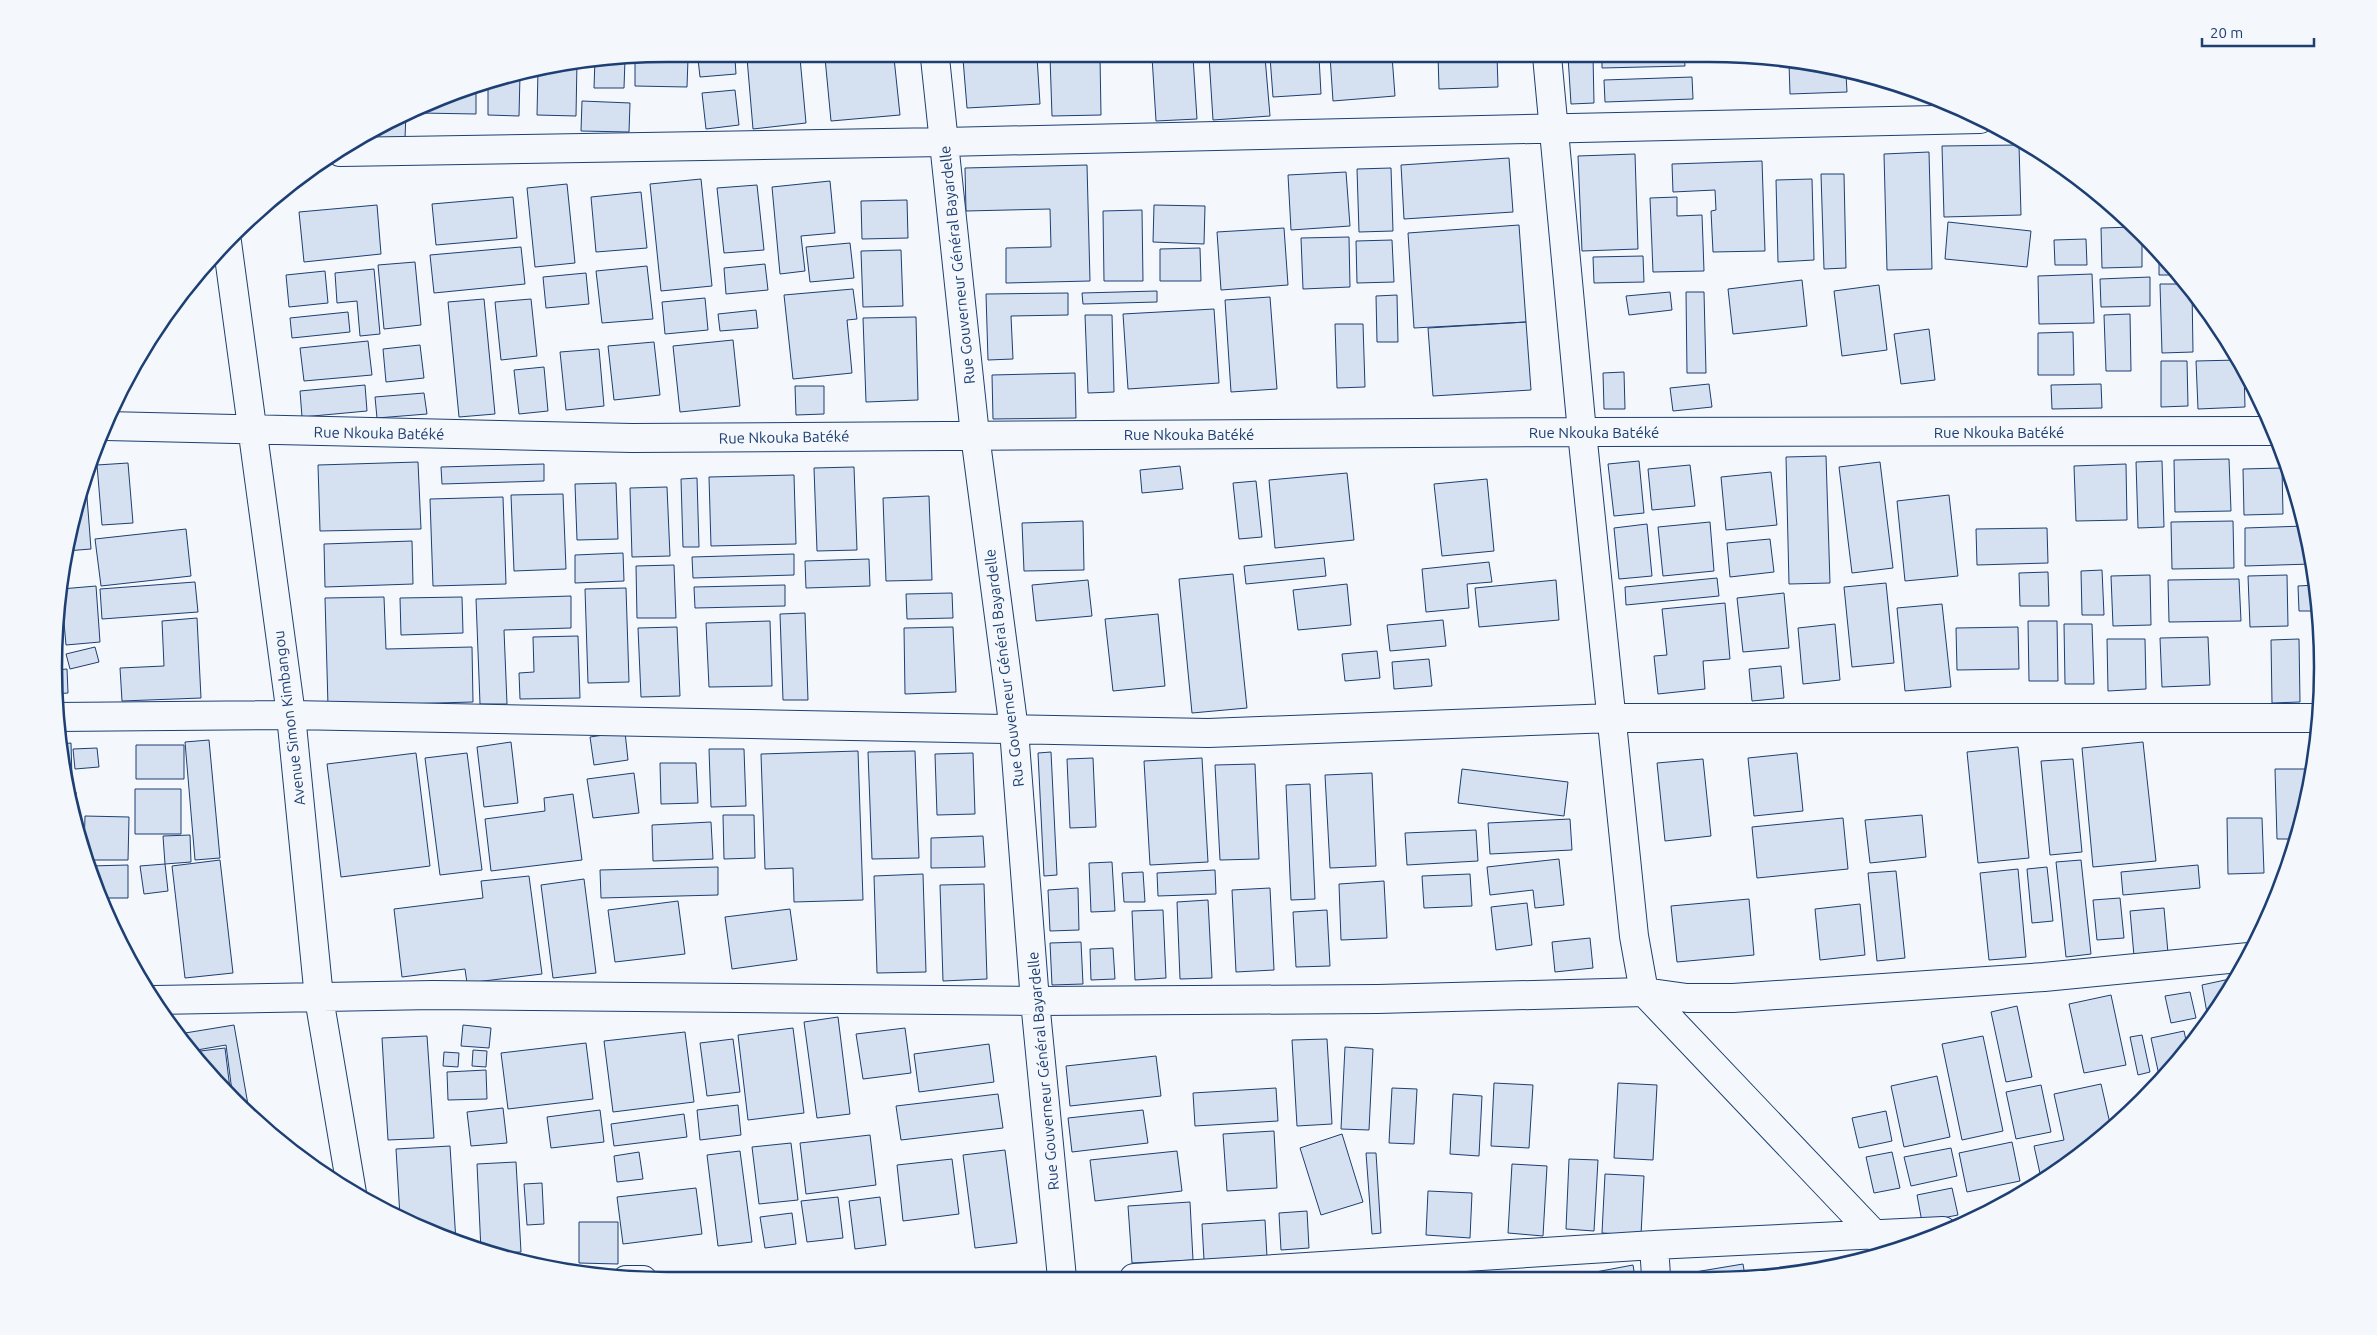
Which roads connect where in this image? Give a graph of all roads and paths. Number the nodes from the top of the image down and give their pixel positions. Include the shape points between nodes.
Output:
1 (935, 62) edge
2 (1549, 62) edge
3 (1964, 119) edge
4 (1555, 129) junction
5 (944, 142) junction
6 (352, 152) edge
7 (228, 253) edge
8 (113, 426) edge
9 (251, 430) junction
10 (1582, 432) junction
11 (2266, 432) edge
12 (975, 435) junction
13 (291, 715) junction
14 (65, 717) edge
15 (1613, 718) junction
16 (2312, 718) edge
17 (1014, 730) junction
18 (2240, 958) edge
19 (1644, 992) junction
20 (318, 998) junction
21 (162, 1000) edge
22 (1035, 1000) junction
23 (350, 1182) edge
24 (1907, 1239) edge
25 (1884, 1244) edge
26 (1654, 1245) junction
27 (1061, 1272) edge
28 (1229, 1272) edge
29 (1656, 1272) edge

1 - 5 street, Rue Gouverneur Général Bayardelle
2 - 4 street
3 - 4 street
4 - 5 street
4 - 10 street
5 - 6 street
5 - 12 street, Rue Gouverneur Général Bayardelle
7 - 9 street, Avenue Simon Kimbangou
8 - 9 street, Rue Nkouka Batéké
9 - 12 street, Rue Nkouka Batéké via 632,438
9 - 13 street, Avenue Simon Kimbangou
10 - 11 street, Rue Nkouka Batéké
10 - 12 street, Rue Nkouka Batéké
10 - 15 street
12 - 17 street, Rue Gouverneur Général Bayardelle
13 - 14 street
13 - 17 street
13 - 20 street, Avenue Simon Kimbangou
15 - 16 street
15 - 17 street via 1208,733
15 - 19 street via 1634,936
17 - 22 street, Rue Gouverneur Général Bayardelle
18 - 19 street via 2044,977 1732,998 1687,998
19 - 22 street via 1378,999
19 - 25 street
20 - 21 street
20 - 22 street via 433,995
20 - 23 street, Avenue Simon Kimbangou
22 - 27 street, Rue Gouverneur Général Bayardelle
24 - 25 street
25 - 26 street
26 - 28 street
26 - 29 street

